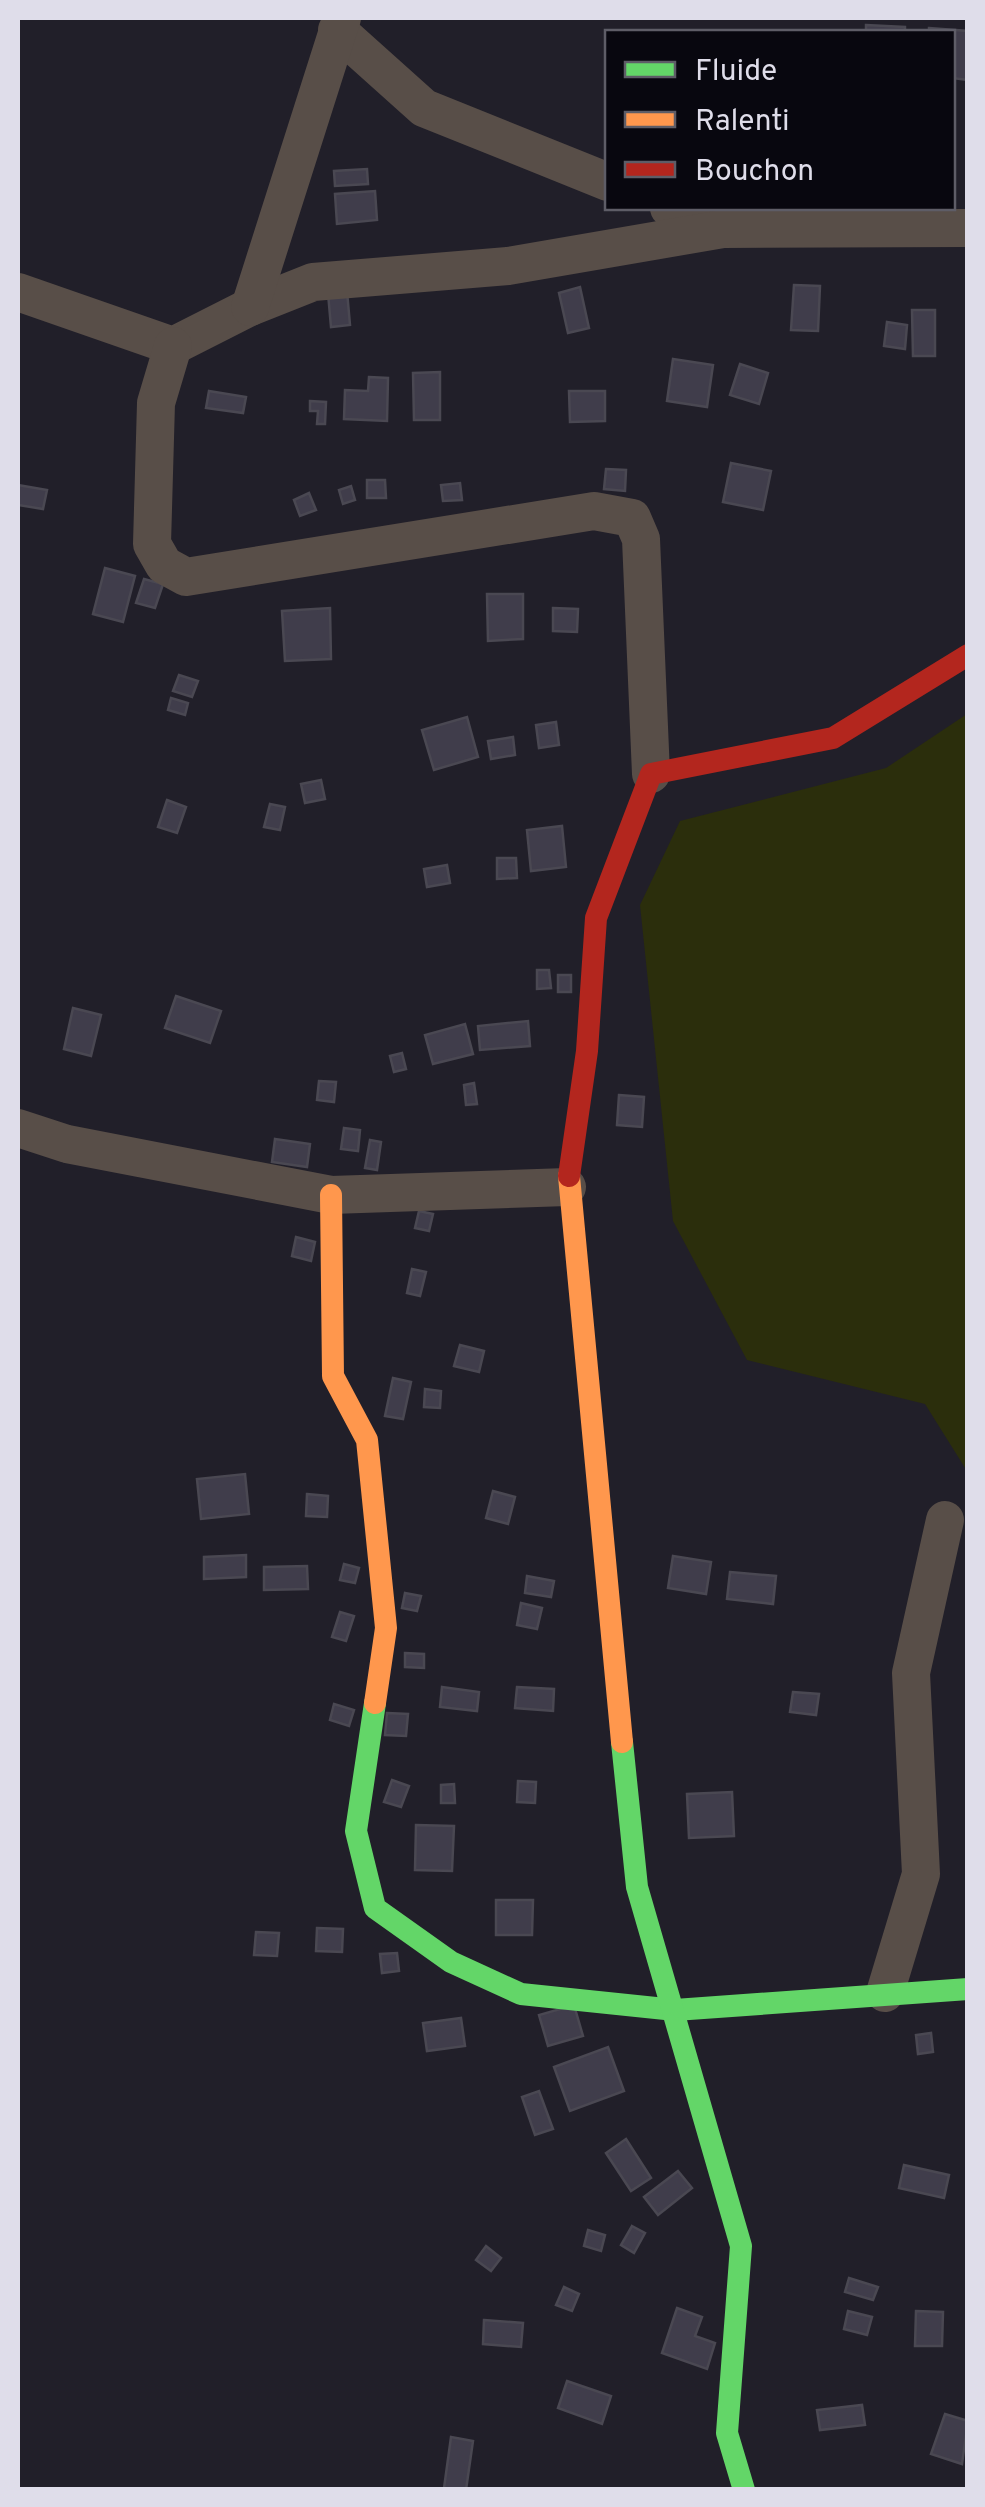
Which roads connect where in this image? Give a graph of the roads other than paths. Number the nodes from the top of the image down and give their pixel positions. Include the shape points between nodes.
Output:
1 (340, 24) edge
2 (605, 181) edge
3 (674, 210) edge
4 (968, 228) edge
5 (723, 229) junction
6 (18, 292) edge
7 (250, 307) junction
8 (172, 346) junction
9 (968, 655) edge
10 (651, 774) junction
11 (18, 1128) edge
12 (567, 1187) junction
13 (332, 1195) junction
14 (945, 1520) dead end
15 (968, 1990) edge
16 (885, 1993) junction
17 (675, 2010) junction
18 (744, 2490) edge

1 - 2 street via 424,108
1 - 7 street
3 - 5 street
4 - 5 street
5 - 7 street via 508,266 313,282
6 - 8 street
7 - 8 street
8 - 10 street via 156,403 152,544 164,565 186,576 594,511 632,518 642,538
9 - 10 street via 833,738
10 - 12 street via 596,918 587,1051
11 - 13 street via 66,1144
12 - 13 street
12 - 17 street via 638,1888
13 - 17 street via 333,1376 367,1440 386,1628 356,1831 375,1908 451,1962 520,1994
14 - 16 street via 911,1672 920,1874
15 - 16 street
16 - 17 street
17 - 18 street via 741,2246 726,2433

